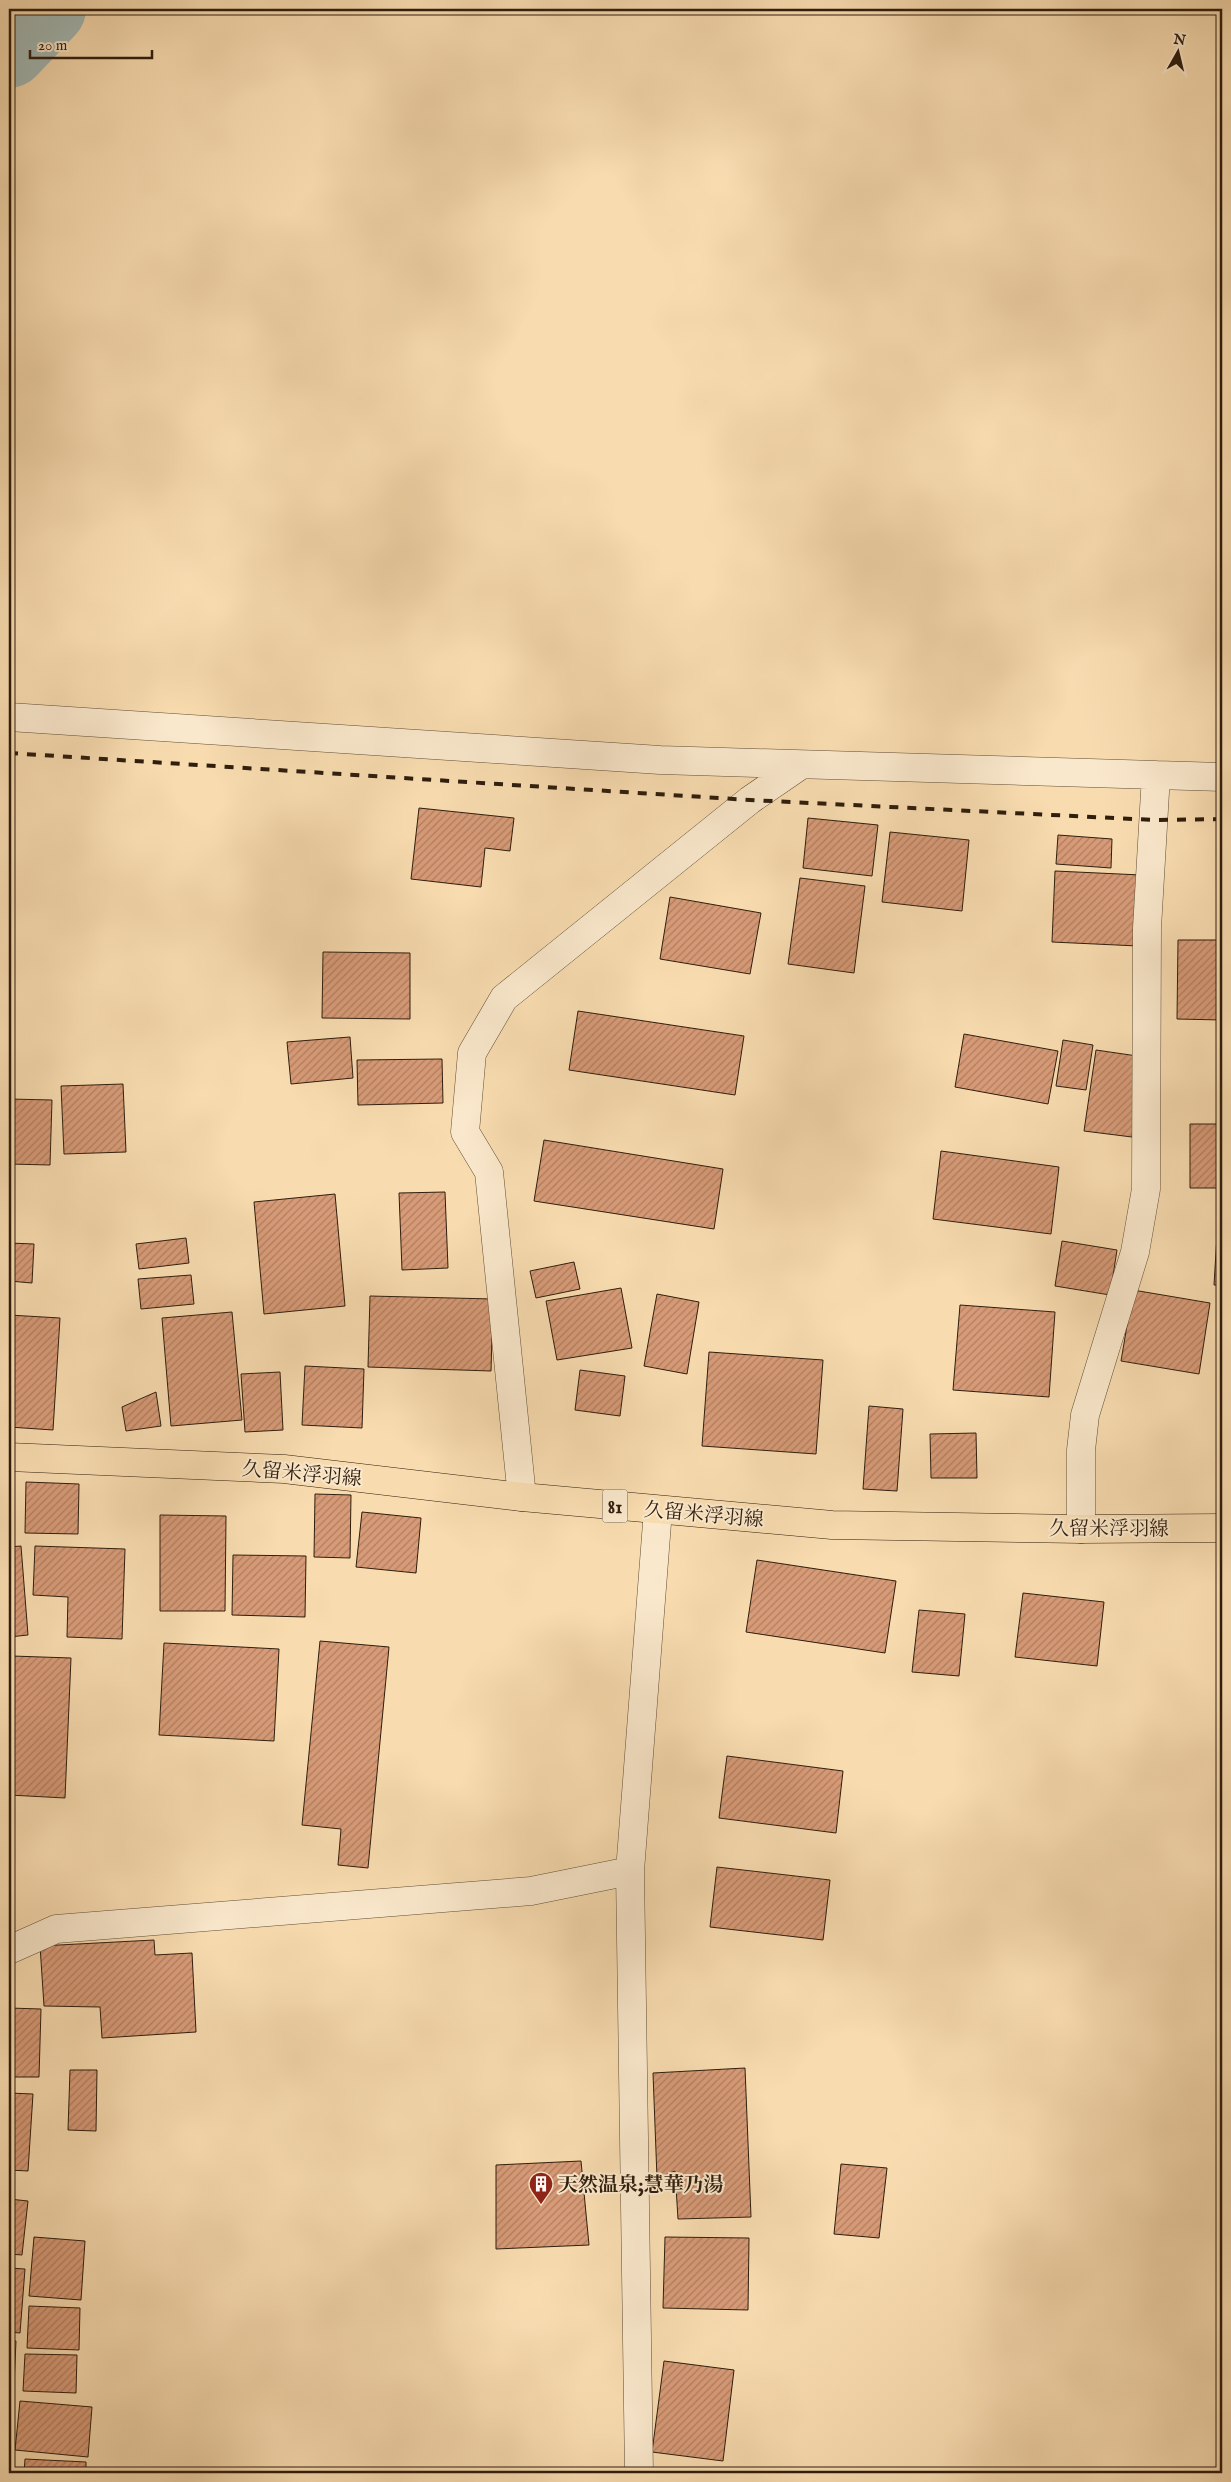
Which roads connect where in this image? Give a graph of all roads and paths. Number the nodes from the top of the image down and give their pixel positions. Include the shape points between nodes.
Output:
1 (9, 717) edge
2 (801, 764) junction
3 (1156, 775) junction
4 (1222, 777) edge
5 (9, 1457) edge
6 (522, 1496) junction
7 (658, 1510) junction
8 (1222, 1528) edge
9 (1081, 1529) junction
10 (630, 1871) junction
11 (9, 1950) edge
12 (638, 2473) edge

1 - 2 street via 660,760
2 - 3 street
2 - 6 street via 750,800 504,998 472,1053 465,1132 489,1172
3 - 4 street
3 - 9 street via 1147,928 1146,1189 1134,1252 1085,1415 1081,1450
5 - 6 main road, 久留米浮羽線 / 81 via 284,1469
6 - 7 main road, 久留米浮羽線 / 81
7 - 9 main road, 久留米浮羽線 / 81 via 832,1525
7 - 10 street
8 - 9 main road, 久留米浮羽線 / 81
10 - 11 street via 531,1891 56,1929
10 - 12 street

